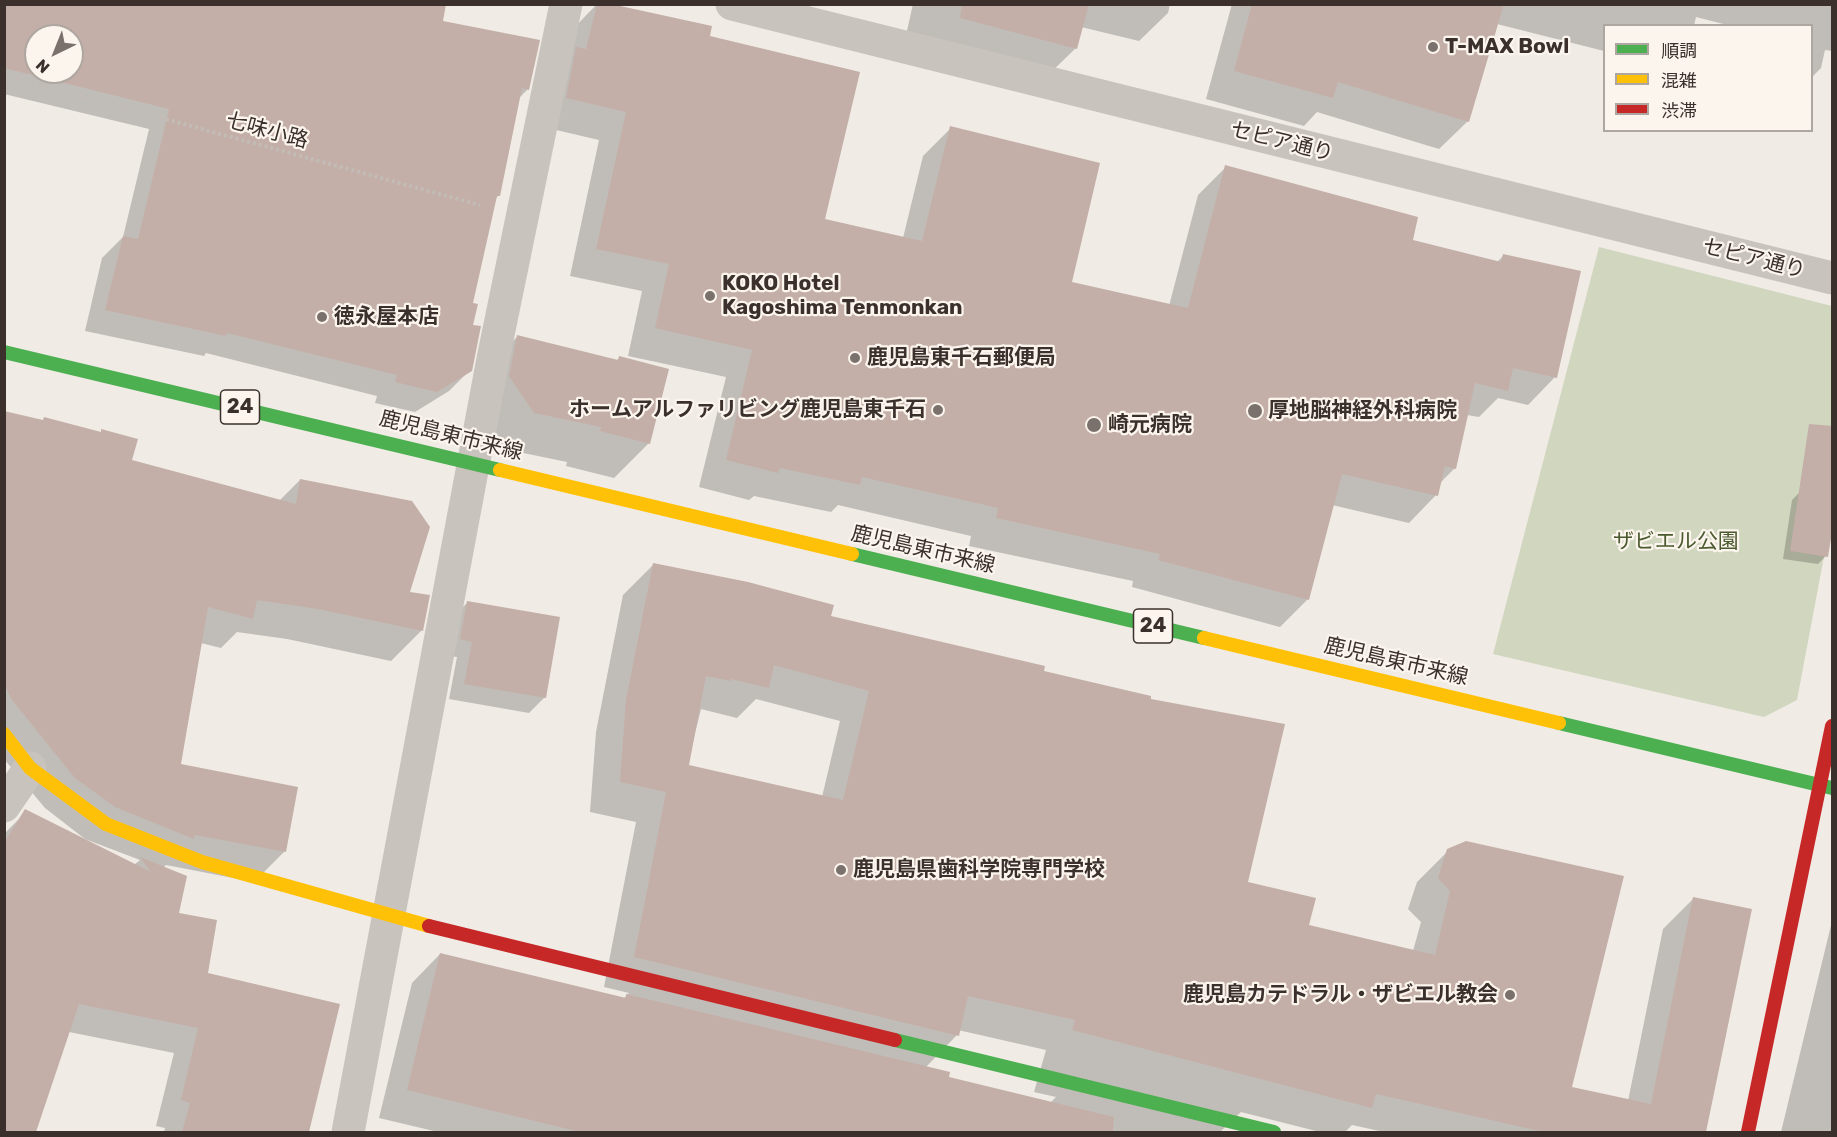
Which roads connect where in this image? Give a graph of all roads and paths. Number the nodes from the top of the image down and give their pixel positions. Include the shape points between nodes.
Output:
1 (566, 4) edge
2 (732, 4) edge
3 (4, 75) edge
4 (521, 216) junction
5 (1833, 279) edge
6 (4, 352) edge
7 (474, 463) junction
8 (1833, 726) edge
9 (4, 734) edge
10 (30, 768) junction
11 (1826, 786) edge
12 (4, 806) edge
13 (387, 916) junction
14 (348, 1132) edge
15 (1274, 1132) edge
16 (1748, 1132) edge

1 - 4 street
2 - 5 street, セピア通り
3 - 4 path, 七味小路
4 - 7 street
6 - 7 main road, 鹿児島東市来線 / 24
7 - 11 main road, 鹿児島東市来線 / 24
7 - 13 street
8 - 11 main road
9 - 10 main road
10 - 12 street
10 - 13 main road via 106,824 202,862
11 - 16 main road
13 - 14 street
13 - 15 main road

